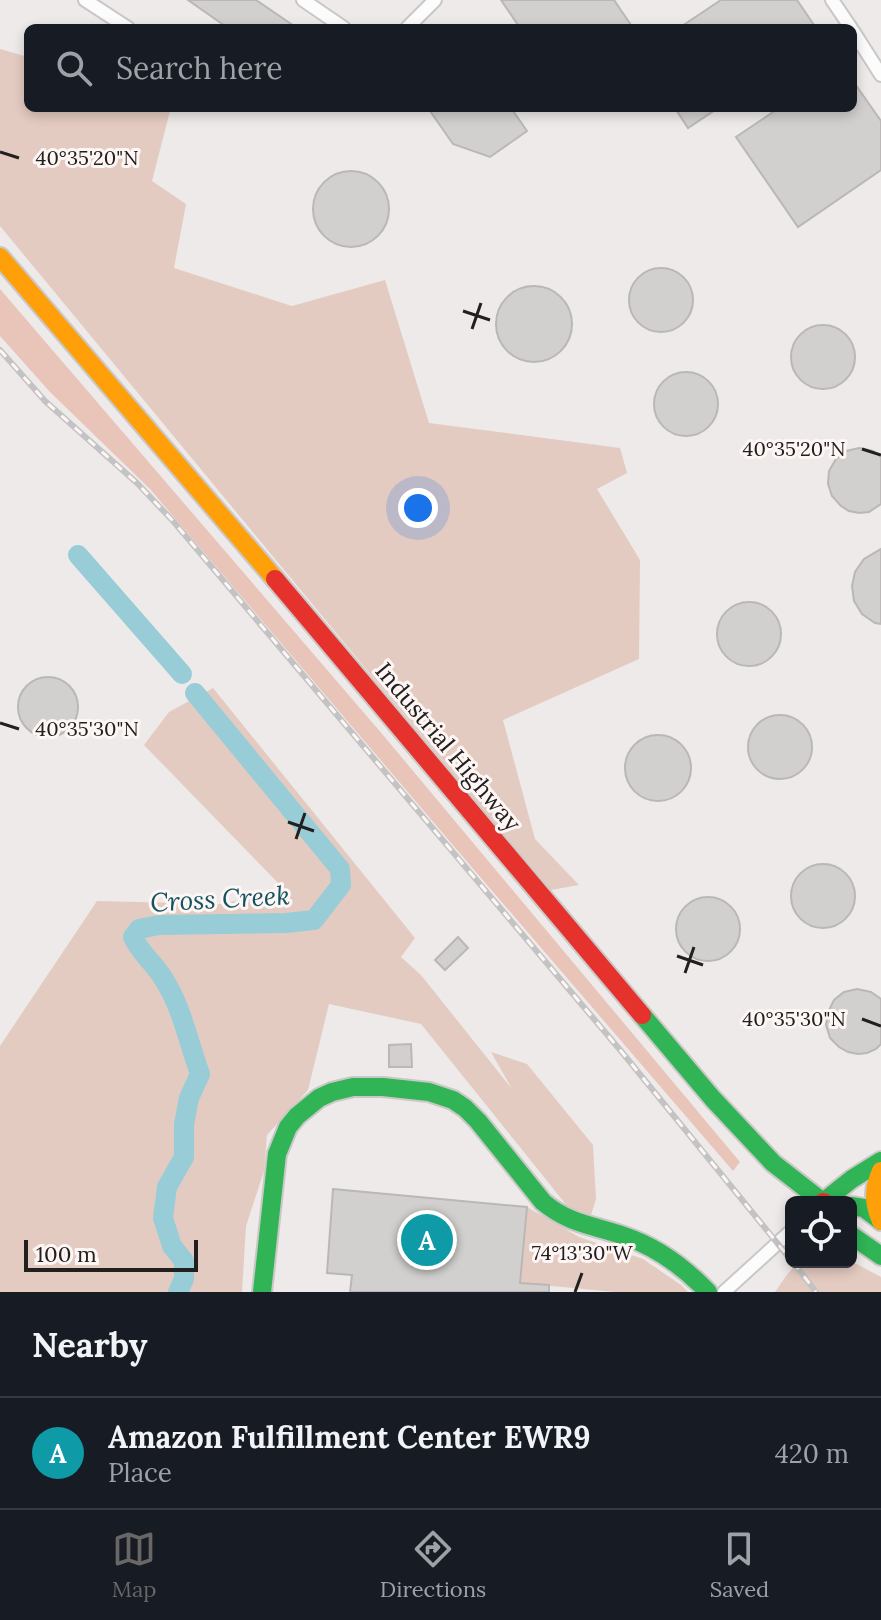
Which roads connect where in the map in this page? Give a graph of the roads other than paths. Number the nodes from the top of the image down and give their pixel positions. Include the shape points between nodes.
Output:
1 (85, 0) edge
2 (303, 0) edge
3 (435, 0) edge
4 (838, 2) edge
5 (122, 24) edge
6 (338, 24) edge
7 (411, 24) edge
8 (849, 24) edge
9 (857, 38) edge
10 (881, 75) edge
11 (0, 257) edge
12 (881, 1161) edge
13 (881, 1171) edge
14 (815, 1196) edge
15 (831, 1196) edge
16 (857, 1207) edge
17 (881, 1221) edge
18 (785, 1236) edge
19 (857, 1239) edge
20 (881, 1256) edge
21 (262, 1292) edge
22 (708, 1292) edge
23 (724, 1292) edge

1 - 5 street
2 - 6 street
3 - 7 street
4 - 8 street
9 - 10 street
11 - 14 main road, Industrial Highway via 713,1099 773,1163
12 - 15 main road, Industrial Highway
13 - 17 main road via 873,1193
16 - 17 main road
18 - 23 street
19 - 20 main road
21 - 22 main road via 274,1168 283,1136 319,1098 365,1087 421,1091 454,1101 474,1117 552,1211 649,1246

